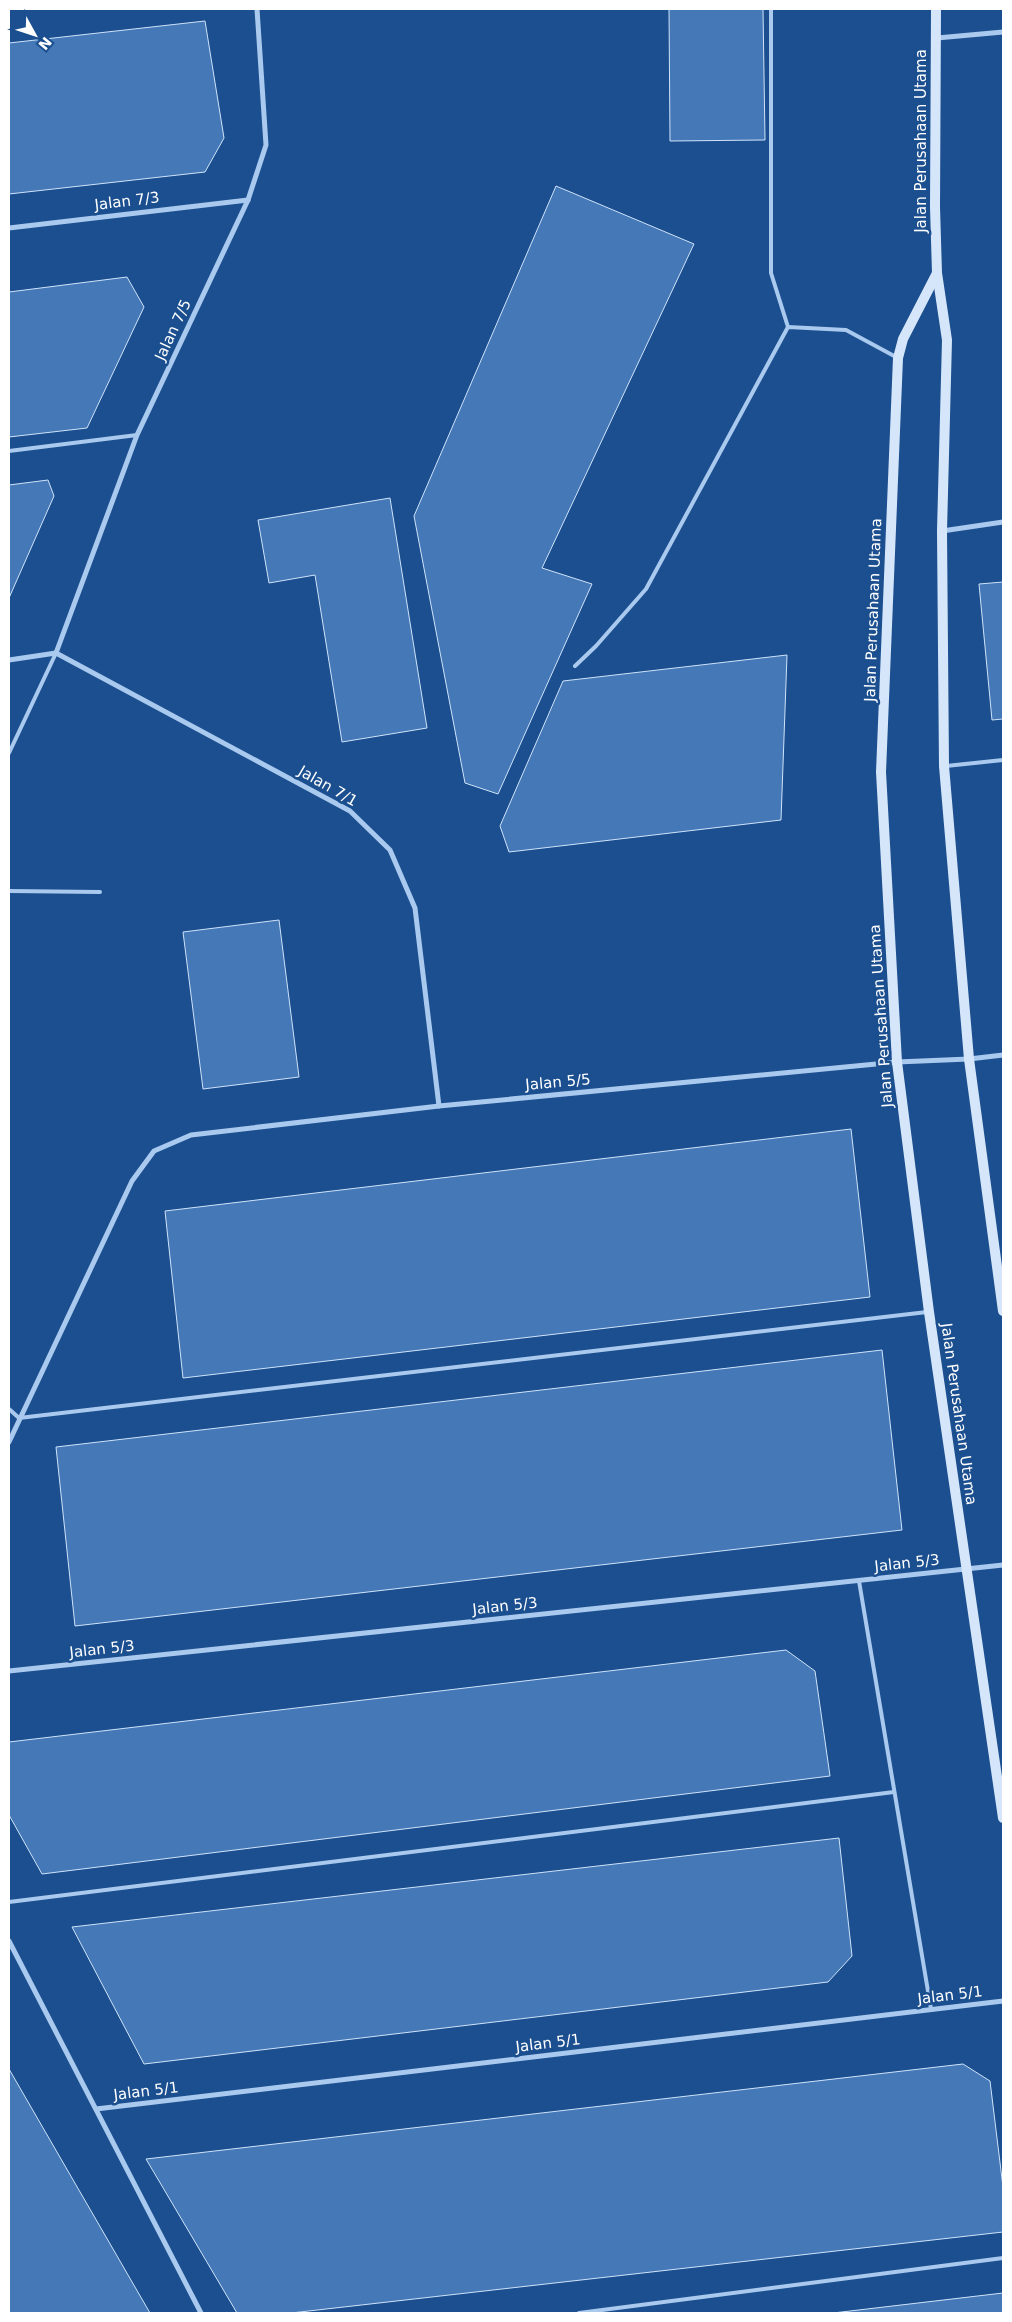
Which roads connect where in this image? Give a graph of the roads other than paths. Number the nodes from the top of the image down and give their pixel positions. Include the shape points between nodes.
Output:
1 (257, 9) edge
2 (771, 9) edge
3 (936, 9) edge
4 (1003, 32) edge
5 (937, 38) junction
6 (248, 200) junction
7 (9, 228) edge
8 (937, 273) junction
9 (788, 328) junction
10 (898, 358) junction
11 (137, 435) junction
12 (9, 452) edge
13 (1003, 522) edge
14 (942, 531) junction
15 (56, 653) junction
16 (9, 660) edge
17 (576, 666) dead end
18 (9, 753) edge
19 (1003, 760) edge
20 (944, 766) junction
21 (9, 891) edge
22 (100, 892) dead end
23 (1003, 1055) edge
24 (969, 1059) junction
25 (897, 1062) junction
26 (439, 1106) junction
27 (1003, 1311) edge
28 (929, 1312) junction
29 (9, 1409) edge
30 (19, 1418) junction
31 (9, 1442) edge
32 (1003, 1566) edge
33 (966, 1570) junction
34 (859, 1581) junction
35 (9, 1671) edge
36 (894, 1792) junction
37 (1003, 1818) edge
38 (9, 1902) edge
39 (9, 1942) edge
40 (1003, 2001) edge
41 (931, 2010) junction
42 (96, 2109) junction
43 (1003, 2258) edge
44 (202, 2313) edge
45 (579, 2313) edge

1 - 6 street, Jalan 7/5 via 266,145
2 - 9 lane via 771,273
3 - 5 street, Jalan Perusahaan Utama
4 - 5 street
5 - 8 street, Jalan Perusahaan Utama
6 - 7 street, Jalan 7/3
6 - 11 street, Jalan 7/5
8 - 10 street, Jalan Perusahaan Utama via 903,339
8 - 14 street, Jalan Perusahaan Utama via 947,340
9 - 10 lane via 846,330
9 - 17 lane via 646,589
10 - 25 street, Jalan Perusahaan Utama via 882,772
11 - 12 lane
11 - 15 street, Jalan 7/5
13 - 14 street
14 - 20 street, Jalan Perusahaan Utama
15 - 16 street
15 - 18 lane
15 - 26 street, Jalan 7/1 via 350,811 390,850 415,908
19 - 20 lane
20 - 24 street, Jalan Perusahaan Utama
21 - 22 lane
23 - 24 street, Jalan 5/5
24 - 25 street, Jalan 5/5
24 - 27 street, Jalan Perusahaan Utama
25 - 26 street, Jalan 5/5
25 - 28 street, Jalan Perusahaan Utama
26 - 30 street, Jalan 5/5 via 191,1135 154,1151 132,1180
28 - 30 lane
28 - 33 street, Jalan Perusahaan Utama
29 - 30 lane
30 - 31 street
32 - 33 street, Jalan 5/3
33 - 34 street, Jalan 5/3
33 - 37 street, Jalan Perusahaan Utama
34 - 35 street, Jalan 5/3
34 - 36 lane
36 - 38 lane
36 - 41 lane
39 - 42 street
40 - 41 street, Jalan 5/1
41 - 42 street, Jalan 5/1
42 - 44 street
43 - 45 lane

